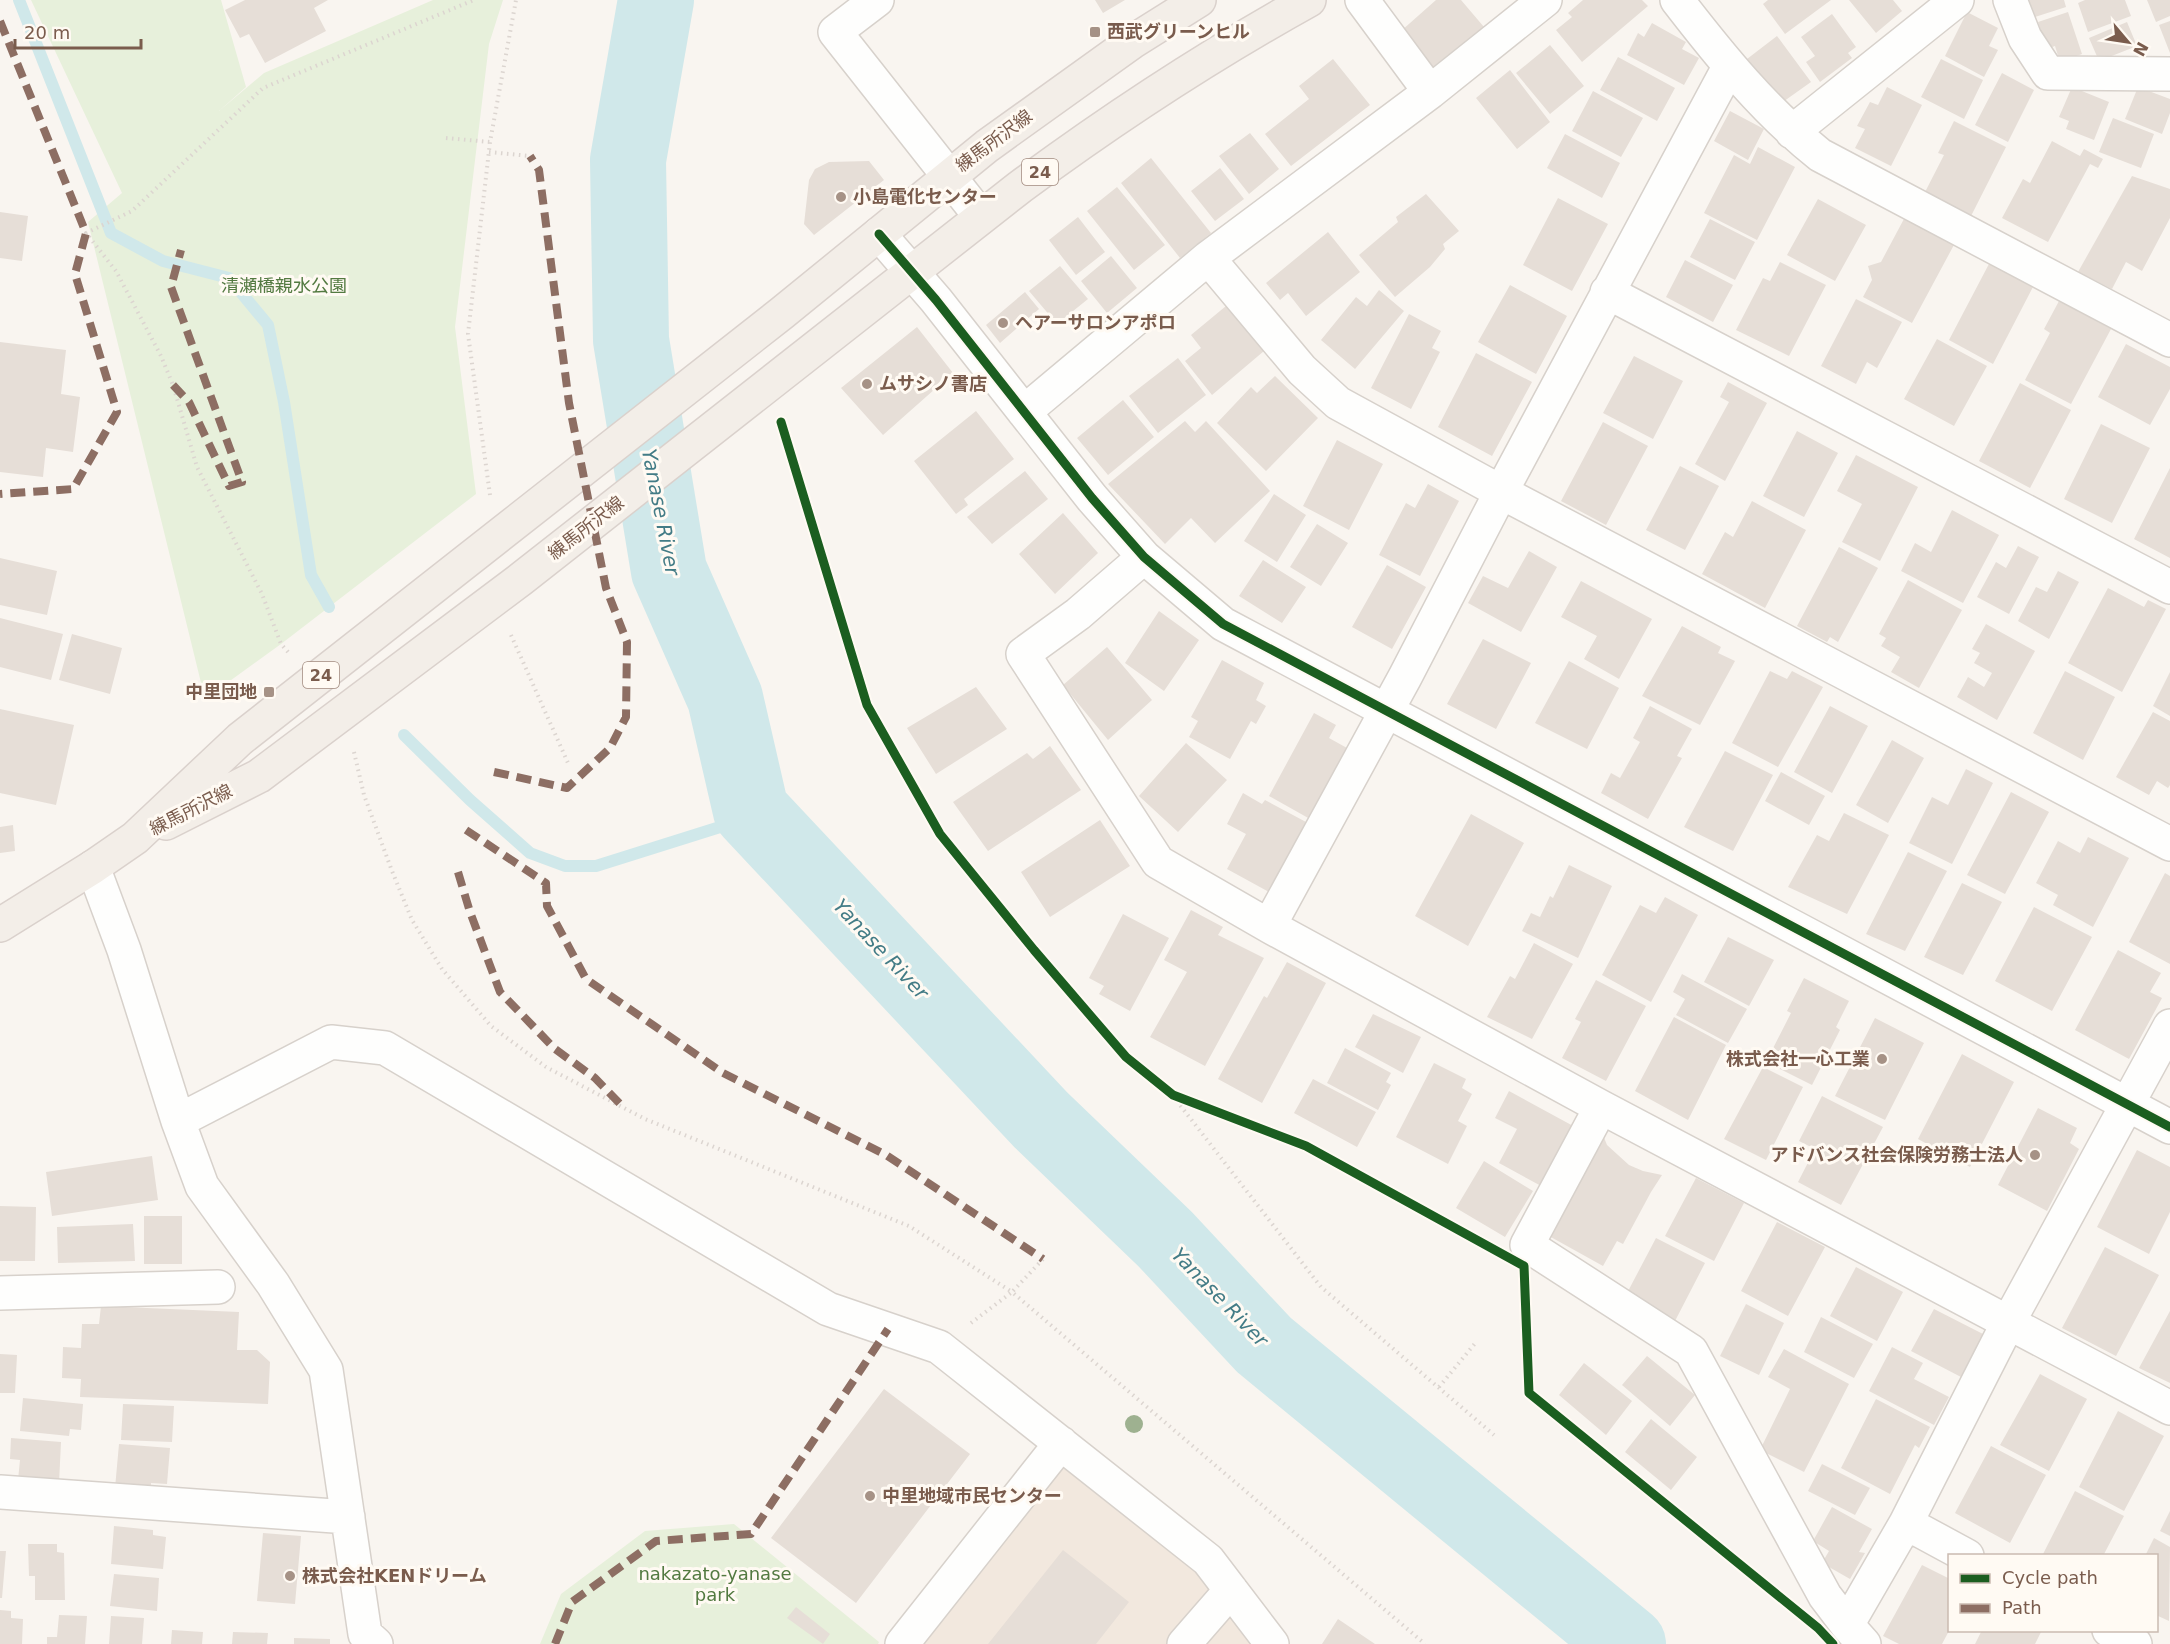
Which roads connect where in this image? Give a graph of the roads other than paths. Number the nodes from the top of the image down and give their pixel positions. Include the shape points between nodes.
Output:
1 (877, 0) edge
2 (1199, 0) edge
3 (1309, 0) edge
4 (1362, 0) edge
5 (1545, 0) edge
6 (1677, 0) edge
7 (1958, 0) edge
8 (2010, 0) edge
9 (1729, 67) junction
10 (2170, 74) edge
11 (1430, 92) junction
12 (1791, 132) junction
13 (948, 176) junction
14 (981, 218) junction
15 (879, 234) junction
16 (1208, 258) junction
17 (913, 273) junction
18 (1607, 292) junction
19 (2170, 340) edge
20 (1024, 412) junction
21 (1501, 492) junction
22 (1144, 557) junction
23 (2170, 587) edge
24 (1387, 710) junction
25 (135, 838) junction
26 (2170, 844) edge
27 (93, 867) junction
28 (0, 926) edge
29 (1269, 926) junction
30 (2170, 1026) edge
31 (2128, 1105) junction
32 (1601, 1107) junction
33 (178, 1121) junction
34 (2170, 1127) edge
35 (218, 1287) dead end
36 (0, 1293) edge
37 (2008, 1323) junction
38 (2170, 1408) edge
39 (1061, 1443) junction
40 (0, 1492) edge
41 (348, 1517) junction
42 (1906, 1523) junction
43 (1963, 1554) edge
44 (1231, 1590) junction
45 (2113, 1632) edge
46 (1856, 1634) edge
47 (376, 1644) edge
48 (902, 1644) edge
49 (1184, 1644) edge
50 (1272, 1644) edge
51 (2135, 1644) edge

1 - 13 street via 835,32
2 - 13 main road, 練馬所沢線 / 24 via 1076,81
3 - 14 main road, 練馬所沢線 / 24 via 1250,33 1083,140
4 - 11 street
5 - 11 street
6 - 9 street
7 - 12 street
8 - 10 street via 2025,38 2048,73
9 - 12 street
9 - 18 street
11 - 16 street
12 - 19 street via 1820,155
13 - 14 street
13 - 15 main road, 練馬所沢線 / 24
14 - 17 main road, 練馬所沢線 / 24
15 - 17 street
15 - 25 main road, 練馬所沢線 / 24 via 240,739
16 - 20 street
16 - 21 street via 1302,370 1338,403
17 - 20 street
17 - 25 main road, 練馬所沢線 / 24 via 521,579 259,776
18 - 21 street
18 - 23 street
20 - 22 street
21 - 24 street
21 - 26 street
22 - 24 street via 1223,624
22 - 29 street via 1078,614 1023,654 1158,862
24 - 29 street
24 - 31 street
25 - 27 main road, 24
27 - 28 main road, 24
27 - 33 street via 124,950
29 - 32 street
30 - 31 street
31 - 34 street
31 - 37 street
32 - 37 street
32 - 46 street via 1527,1245 1692,1351 1825,1596
33 - 39 street via 331,1042 385,1048 828,1309 939,1347
33 - 41 street via 202,1186 273,1284 326,1370
35 - 36 street
37 - 38 street
37 - 42 street
39 - 44 street via 1208,1560
39 - 48 street
40 - 41 street
41 - 47 street via 365,1634
42 - 43 street
42 - 46 street
44 - 49 street
44 - 50 street
45 - 51 street

